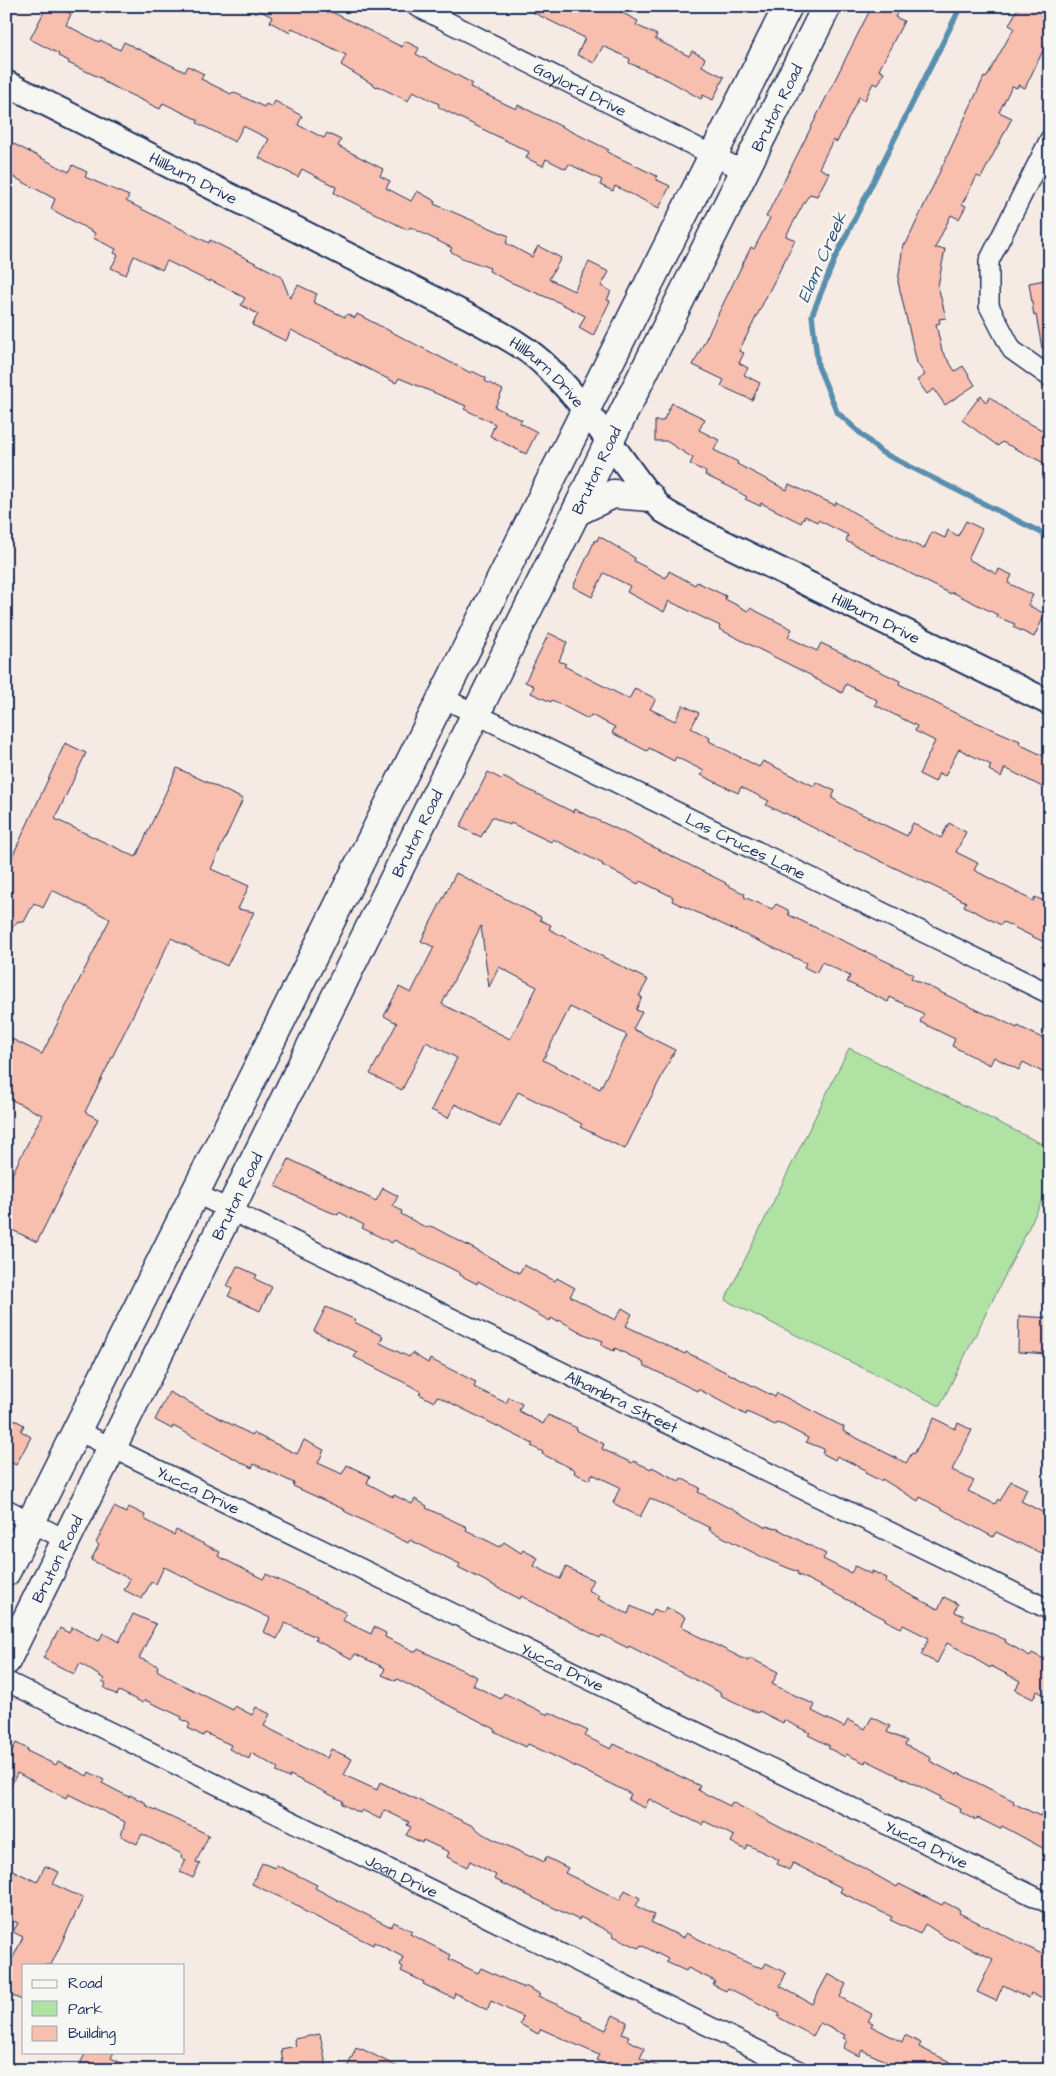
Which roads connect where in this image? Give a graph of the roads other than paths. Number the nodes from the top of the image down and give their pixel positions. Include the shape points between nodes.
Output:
1 (416, 6) edge
2 (788, 6) edge
3 (827, 6) edge
4 (6, 83) edge
5 (1050, 139) edge
6 (713, 154) junction
7 (744, 170) junction
8 (1050, 377) edge
9 (586, 412) junction
10 (609, 442) junction
11 (650, 497) junction
12 (576, 512) junction
13 (441, 697) junction
14 (1050, 703) edge
15 (476, 714) junction
16 (1050, 994) edge
17 (264, 1054) junction
18 (298, 1073) junction
19 (195, 1193) junction
20 (229, 1210) junction
21 (76, 1430) junction
22 (112, 1448) junction
23 (6, 1509) edge
24 (31, 1521) junction
25 (66, 1540) junction
26 (6, 1572) edge
27 (1050, 1610) edge
28 (6, 1661) edge
29 (6, 1681) edge
30 (1050, 1904) edge
31 (798, 2070) edge

1 - 6 street, Gaylord Drive
2 - 6 main road
3 - 7 main road, Bruton Road
4 - 9 street, Hillburn Drive via 518,343 546,366
5 - 8 street via 989,261 990,306 1012,350
6 - 7 street, Gaylord Drive
6 - 9 main road
7 - 10 main road, Bruton Road
9 - 10 street, Hillburn Drive
9 - 13 main road
10 - 11 street, Hillburn Drive
10 - 12 main road, Bruton Road
11 - 12 main road via 613,494
11 - 14 street, Hillburn Drive via 664,511 688,525
12 - 15 main road, Bruton Road
13 - 15 street, Las Cruces Lane
13 - 17 main road
15 - 16 street, Las Cruces Lane
15 - 18 main road, Bruton Road
17 - 18 main road
17 - 19 main road
18 - 20 main road, Bruton Road
19 - 20 street, Alhambra Street
19 - 21 main road
20 - 22 main road, Bruton Road
20 - 27 street, Alhambra Street
21 - 22 street, Yucca Drive
21 - 24 main road
22 - 25 main road, Bruton Road
22 - 30 street, Yucca Drive
23 - 24 street
24 - 25 street
24 - 26 main road
25 - 28 main road, Bruton Road
29 - 31 street, Joan Drive

